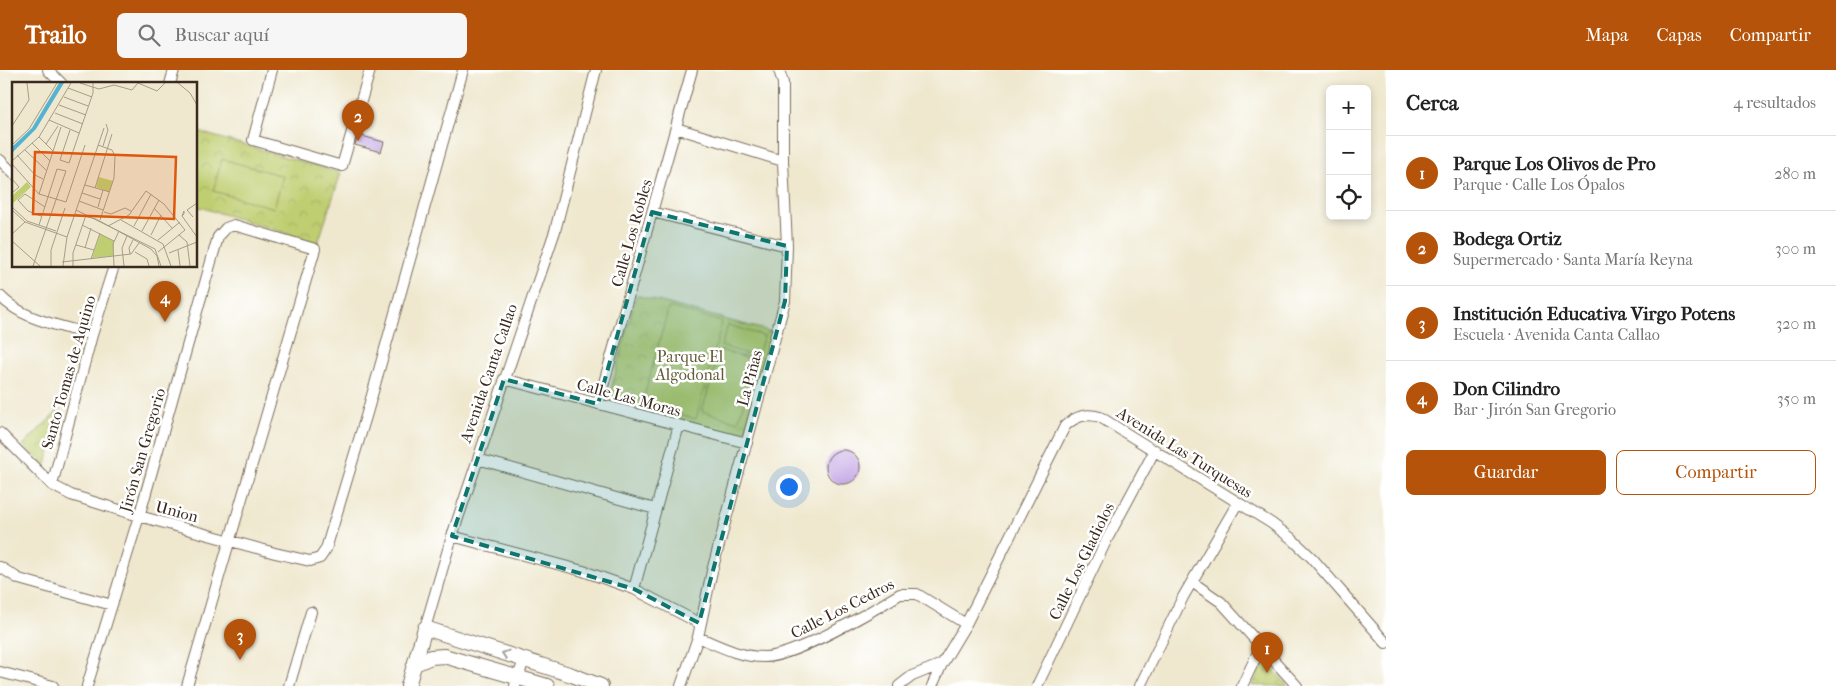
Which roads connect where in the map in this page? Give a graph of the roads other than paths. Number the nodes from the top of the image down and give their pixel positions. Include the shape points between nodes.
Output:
1 (48, 70) edge
2 (272, 70) edge
3 (370, 70) edge
4 (463, 70) edge
5 (596, 70) edge
6 (692, 70) edge
7 (779, 70) edge
8 (60, 82) edge
9 (676, 128) junction
10 (0, 160) edge
11 (783, 161) junction
12 (12, 172) edge
13 (652, 212) junction
14 (788, 246) junction
15 (113, 268) edge
16 (0, 296) edge
17 (92, 335) junction
18 (504, 378) junction
19 (598, 404) junction
20 (679, 425) junction
21 (0, 433) edge
22 (747, 443) junction
23 (1155, 450) junction
24 (478, 459) junction
25 (52, 485) junction
26 (1237, 504) junction
27 (655, 509) junction
28 (139, 516) junction
29 (452, 536) junction
30 (228, 541) junction
31 (0, 567) edge
32 (1192, 582) junction
33 (634, 589) junction
34 (112, 605) junction
35 (311, 612) dead end
36 (700, 623) junction
37 (966, 624) junction
38 (425, 628) junction
39 (698, 637) junction
40 (1386, 643) edge
41 (1260, 646) junction
42 (524, 660) junction
43 (415, 664) junction
44 (942, 664) junction
45 (0, 672) edge
46 (516, 682) edge
47 (53, 686) edge
48 (87, 686) edge
49 (186, 686) edge
50 (289, 686) edge
51 (408, 686) edge
52 (547, 686) edge
53 (601, 686) edge
54 (681, 686) edge
55 (899, 686) edge
56 (932, 686) edge
57 (1037, 686) edge
58 (1140, 686) edge
59 (1242, 686) edge
60 (1297, 686) edge

1 - 8 street
2 - 3 street via 253,140 342,166
4 - 30 street, Union via 415,248 326,549 320,558 310,561
5 - 18 street, Avenida Canta Callao via 555,231
6 - 9 street, Calle Los Robles
7 - 11 street, La Piñas via 783,83
9 - 11 street
9 - 13 street, Calle Los Robles
10 - 12 street
11 - 14 street, La Piñas
13 - 14 street
13 - 19 street, Calle Los Robles
14 - 22 street, La Piñas via 785,301
15 - 17 street, Santo Tomas de Aquino
16 - 17 street via 17,311 30,317
17 - 25 street, Santo Tomas de Aquino
18 - 19 street, Calle Las Moras
18 - 24 street, Avenida Canta Callao
19 - 20 street, Calle Las Moras
20 - 22 street, Calle Las Moras
20 - 27 street
21 - 25 street, Union
22 - 36 street, La Piñas
23 - 26 street, Avenida Las Turquesas
23 - 37 street, Avenida Las Turquesas via 1100,416 1072,419 1065,426
23 - 57 street, Calle Los Gladiolos via 1106,542
24 - 27 street
24 - 29 street, Avenida Canta Callao
25 - 28 street, Union via 71,495
26 - 32 street
26 - 40 street, Avenida Las Turquesas via 1270,523 1312,558
27 - 33 street
28 - 30 street, Union
28 - 30 street, Jirón San Gregorio via 218,237 230,226 239,226 315,249
28 - 34 street, Jirón San Gregorio
29 - 33 street via 583,571
29 - 38 street, Avenida Canta Callao
30 - 49 street
31 - 34 street via 19,579
32 - 41 street via 1221,602
32 - 58 street
33 - 36 street
34 - 48 street, Jirón San Gregorio
35 - 50 street
36 - 39 street, La Piñas
37 - 39 street, Calle Los Cedros via 909,592 785,653 766,658 732,652
37 - 44 street, Avenida Las Turquesas
42 -> 38 street
38 - 43 street, Avenida Canta Callao
39 - 54 street, La Piñas
41 - 59 street
41 - 60 street
42 - 46 street
42 - 53 street
43 - 46 street via 444,656
43 - 51 street, Avenida Canta Callao
44 - 55 street via 912,676
44 - 56 street, Avenida Las Turquesas
45 - 47 street
46 - 52 street

